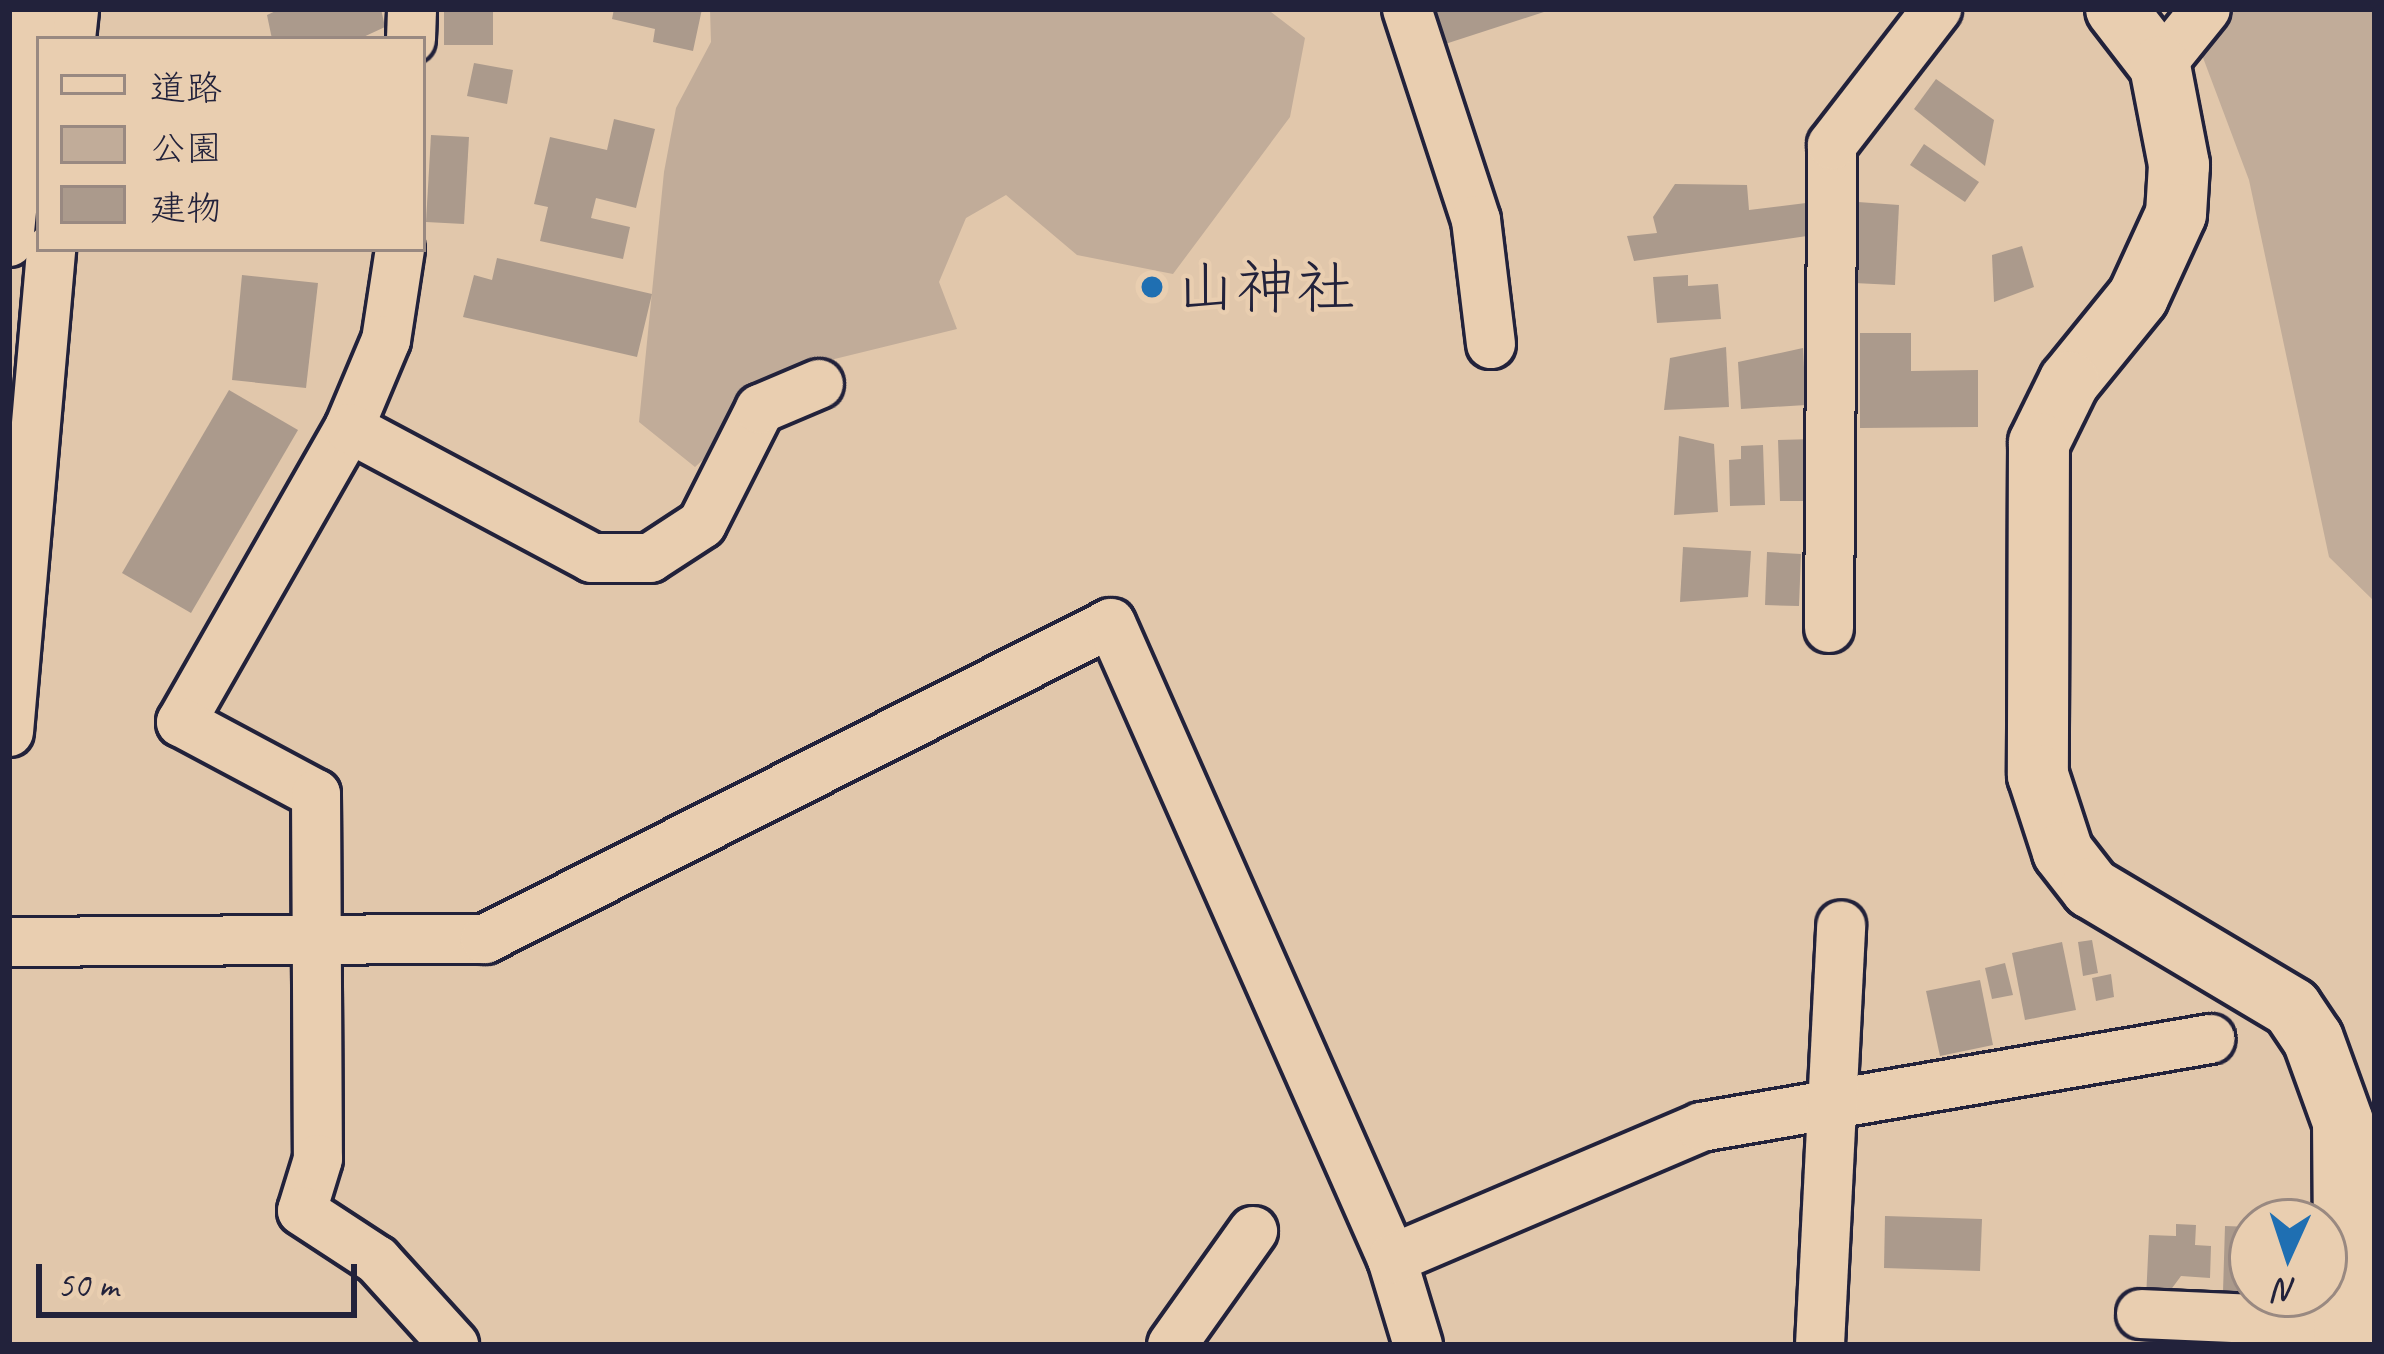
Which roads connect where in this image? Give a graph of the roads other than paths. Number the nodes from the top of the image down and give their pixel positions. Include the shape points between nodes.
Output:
1 (32, 9) edge
2 (1407, 9) edge
3 (1937, 9) edge
4 (2116, 9) edge
5 (2206, 9) edge
6 (2160, 66) junction
7 (9, 242) edge
8 (51, 252) edge
9 (400, 252) edge
10 (1491, 344) dead end
11 (819, 384) dead end
12 (350, 428) junction
13 (1829, 628) dead end
14 (9, 732) edge
15 (1840, 926) dead end
16 (9, 942) edge
17 (321, 942) junction
18 (2210, 1040) dead end
19 (1829, 1107) junction
20 (1253, 1231) dead end
21 (1392, 1259) junction
22 (2141, 1314) dead end
23 (2346, 1334) edge
24 (454, 1345) edge
25 (1172, 1345) edge
26 (1418, 1345) edge
27 (1820, 1345) edge

1 - 7 street
2 - 10 street via 1476,220
3 - 13 street via 1832,145
4 - 6 main road
5 - 6 street
6 - 23 main road via 2180,165 2176,214 2138,297 2069,382 2039,443 2038,775 2063,852 2091,888 2292,1008 2313,1039 2343,1122
8 - 14 street
9 - 12 street via 386,340
11 - 12 street via 760,410 702,524 650,558 592,558
12 - 17 street via 181,722 316,794
15 - 19 street
16 - 17 street
17 - 21 street via 485,939 1111,623
17 - 24 street via 318,1159 302,1211 377,1260
18 - 19 street
19 - 21 street via 1701,1127
19 - 27 street
20 - 25 street
21 - 26 street
22 - 23 street

